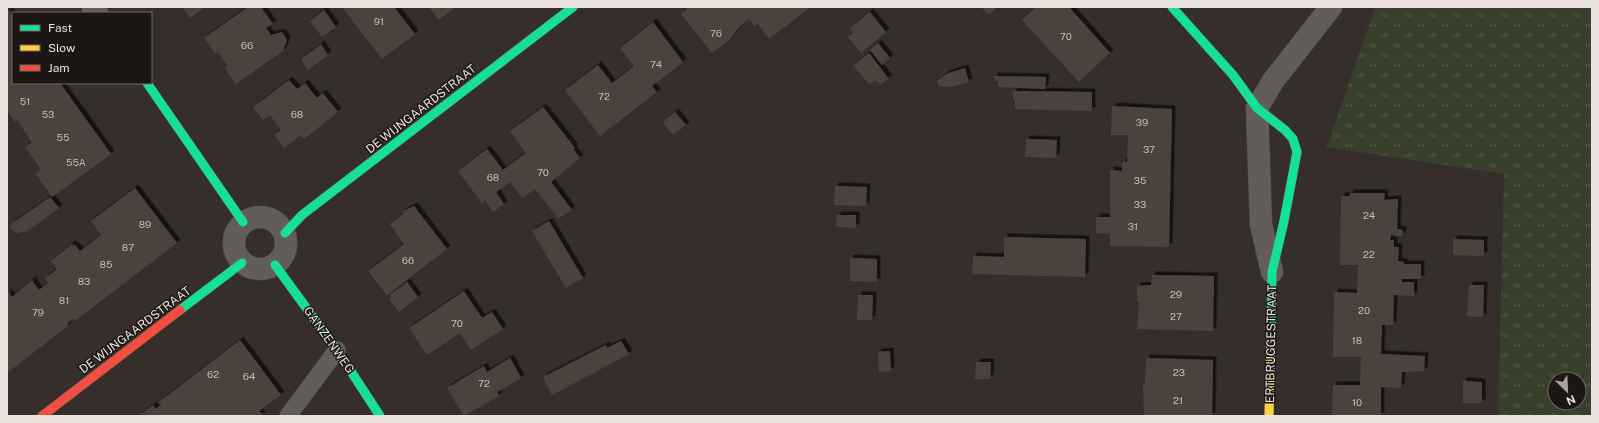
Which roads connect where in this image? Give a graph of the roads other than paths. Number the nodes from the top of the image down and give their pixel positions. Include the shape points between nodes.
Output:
1 (573, 7) edge
2 (1172, 7) edge
3 (1330, 7) edge
4 (148, 84) edge
5 (1265, 114) junction
6 (243, 222) junction
7 (285, 233) junction
8 (242, 264) junction
9 (275, 264) junction
10 (1272, 272) junction
11 (337, 350) junction
12 (42, 416) edge
13 (288, 416) edge
14 (380, 416) edge
15 (1269, 416) edge

1 - 7 street, DE WIJNGAARDSTRAAT via 302,215
2 - 5 street
3 - 5 street via 1273,81
4 - 6 street
5 - 10 street, ERTBRUGGESTRAAT via 1261,224
5 - 10 street, ERTBRUGGESTRAAT via 1294,139 1297,152
6 - 7 street via 259,216 268,217
6 - 8 street via 233,237 233,246
7 - 9 street via 285,249 282,258
8 - 9 street via 260,270
8 - 12 street, DE WIJNGAARDSTRAAT
9 - 11 street, GANZENWEG
10 - 15 street, ERTBRUGGESTRAAT
11 - 13 lane
11 - 14 street, GANZENWEG

